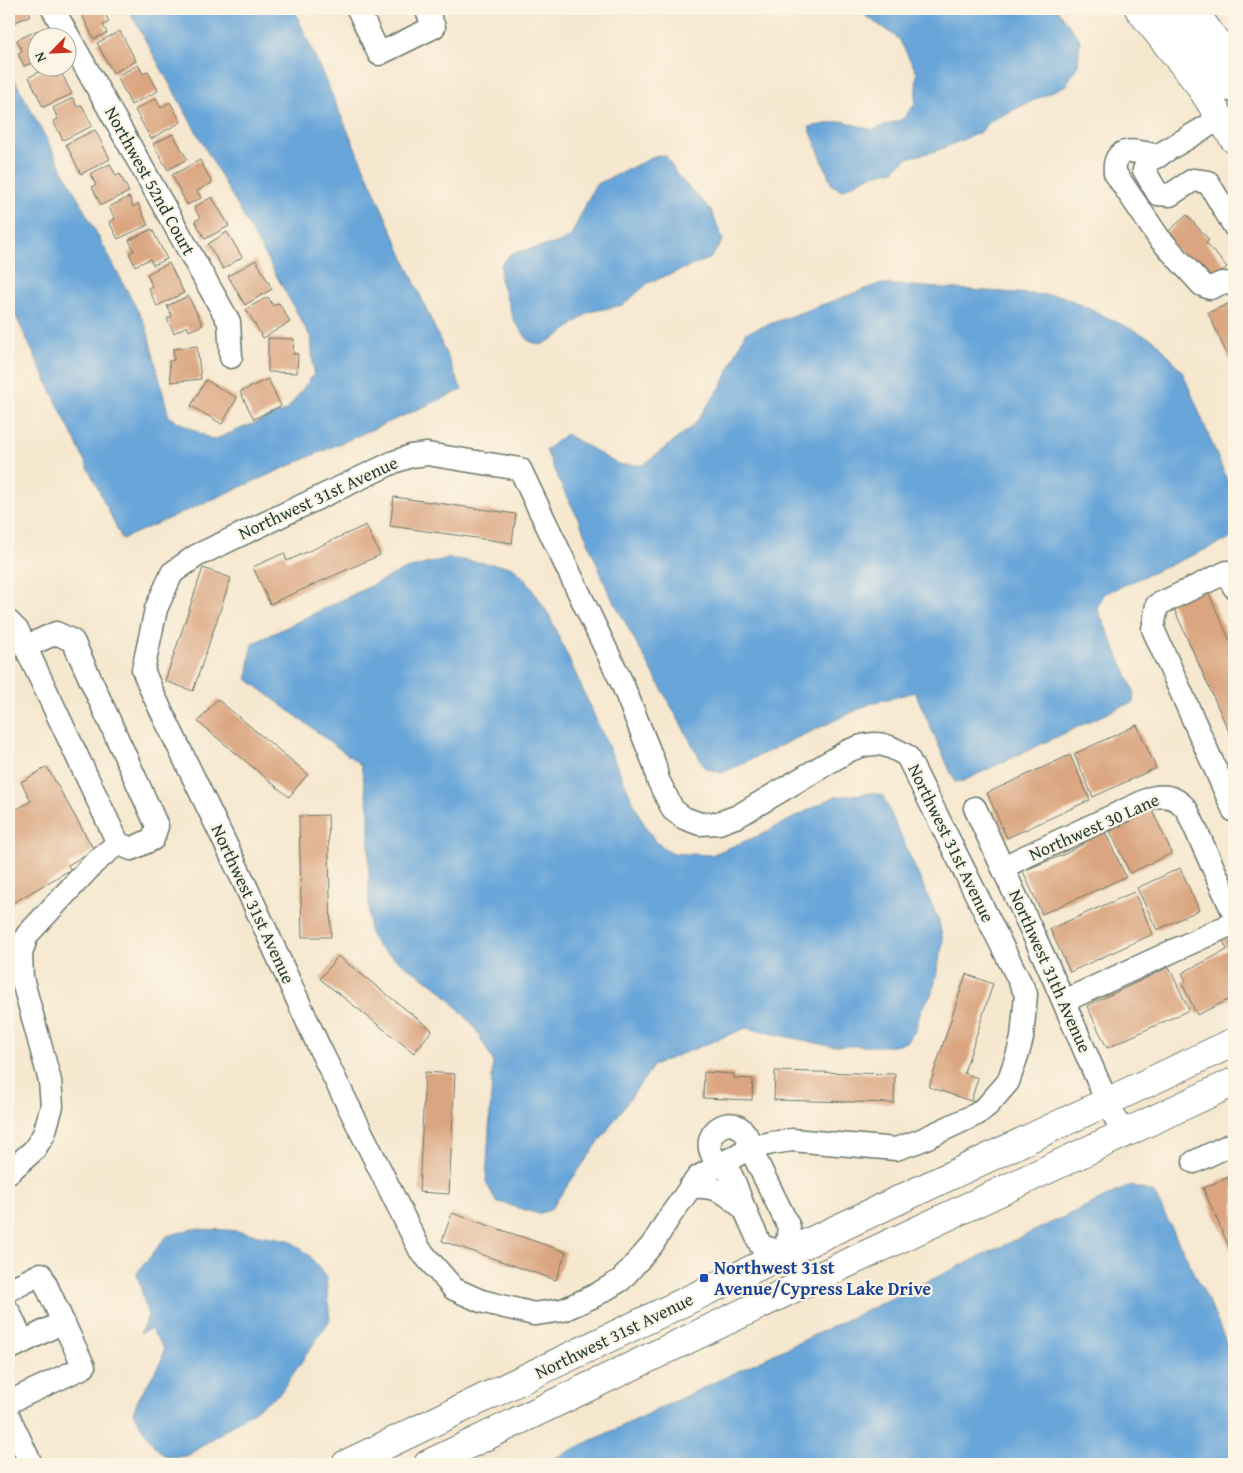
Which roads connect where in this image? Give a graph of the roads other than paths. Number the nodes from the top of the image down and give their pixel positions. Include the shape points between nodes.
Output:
1 (53, 9) edge
2 (358, 9) edge
3 (426, 9) edge
4 (1138, 9) edge
5 (1164, 9) edge
6 (1192, 9) edge
7 (1234, 66) edge
8 (1234, 91) edge
9 (1230, 127) edge
10 (1159, 156) junction
11 (1234, 226) edge
12 (1234, 284) edge
13 (231, 357) dead end
14 (1234, 587) edge
15 (9, 622) edge
16 (25, 646) junction
17 (976, 808) dead end
18 (1234, 811) edge
19 (118, 843) junction
20 (1004, 867) junction
21 (1234, 914) edge
22 (1234, 923) edge
23 (1064, 1001) junction
24 (1234, 1042) edge
25 (1234, 1082) edge
26 (1107, 1102) junction
27 (1124, 1134) junction
28 (1234, 1143) edge
29 (750, 1148) junction
30 (1194, 1162) dead end
31 (721, 1164) junction
32 (9, 1172) edge
33 (690, 1187) junction
34 (746, 1212) junction
35 (786, 1253) junction
36 (801, 1285) junction
37 (9, 1290) edge
38 (9, 1312) edge
39 (63, 1322) junction
40 (16, 1346) edge
41 (9, 1402) edge
42 (9, 1417) edge
43 (31, 1464) edge
44 (346, 1464) edge
45 (428, 1464) edge

1 - 13 street, Northwest 52nd Court via 229,322
2 - 3 street via 379,54 434,27
4 - 9 main road
5 - 8 street via 1225,89
6 - 7 main road
9 - 10 street
10 - 11 street via 1147,162 1144,170 1158,194 1170,195 1193,180 1208,182
10 - 12 street via 1133,150 1124,152 1114,165 1115,173 1159,238 1202,285 1210,288 1222,282
14 - 18 street via 1227,572 1157,605 1153,630
15 - 16 street
16 - 19 street
16 - 19 street via 56,632 73,641 157,826 153,839 131,850
17 - 20 street, Northwest 31th Avenue
19 - 32 street via 94,863 27,935 21,954 22,978 50,1081 52,1106 44,1134 34,1150
20 - 21 street, Northwest 30 Lane via 1151,798 1166,795 1181,802 1187,810
20 - 23 street, Northwest 31th Avenue
22 - 23 street
23 - 26 street, Northwest 31th Avenue
24 - 26 main road, Northwest 31st Avenue
25 - 27 main road, Northwest 31st Avenue
26 - 27 street, Northwest 31th Avenue
26 - 35 main road, Northwest 31st Avenue
27 - 36 main road, Northwest 31st Avenue
28 - 30 street
29 - 31 street, Northwest 31st Avenue
29 - 31 street via 750,1140 742,1129 723,1126 710,1140 711,1154
29 - 33 street, Northwest 31st Avenue via 792,1140 896,1149 977,1114 1008,1082 1022,1038 1026,994 908,756 884,744 864,744 738,816 719,823 700,824 673,810 658,780 622,683 520,469 427,454 411,456 379,468 196,556 172,573 156,609 143,670 319,1047 420,1250 454,1289 481,1301 534,1314 563,1310 621,1280 652,1245
29 - 35 street via 789,1227
31 - 33 street, Northwest 31st Avenue via 698,1177
31 - 34 street via 730,1172
33 - 34 street via 716,1189 732,1198
34 - 35 street via 761,1246
35 - 36 street
35 - 44 main road, Northwest 31st Avenue
36 - 45 main road, Northwest 31st Avenue
37 - 39 street via 41,1274
38 - 40 street
39 - 40 street
39 - 41 street via 84,1367
42 - 43 street

